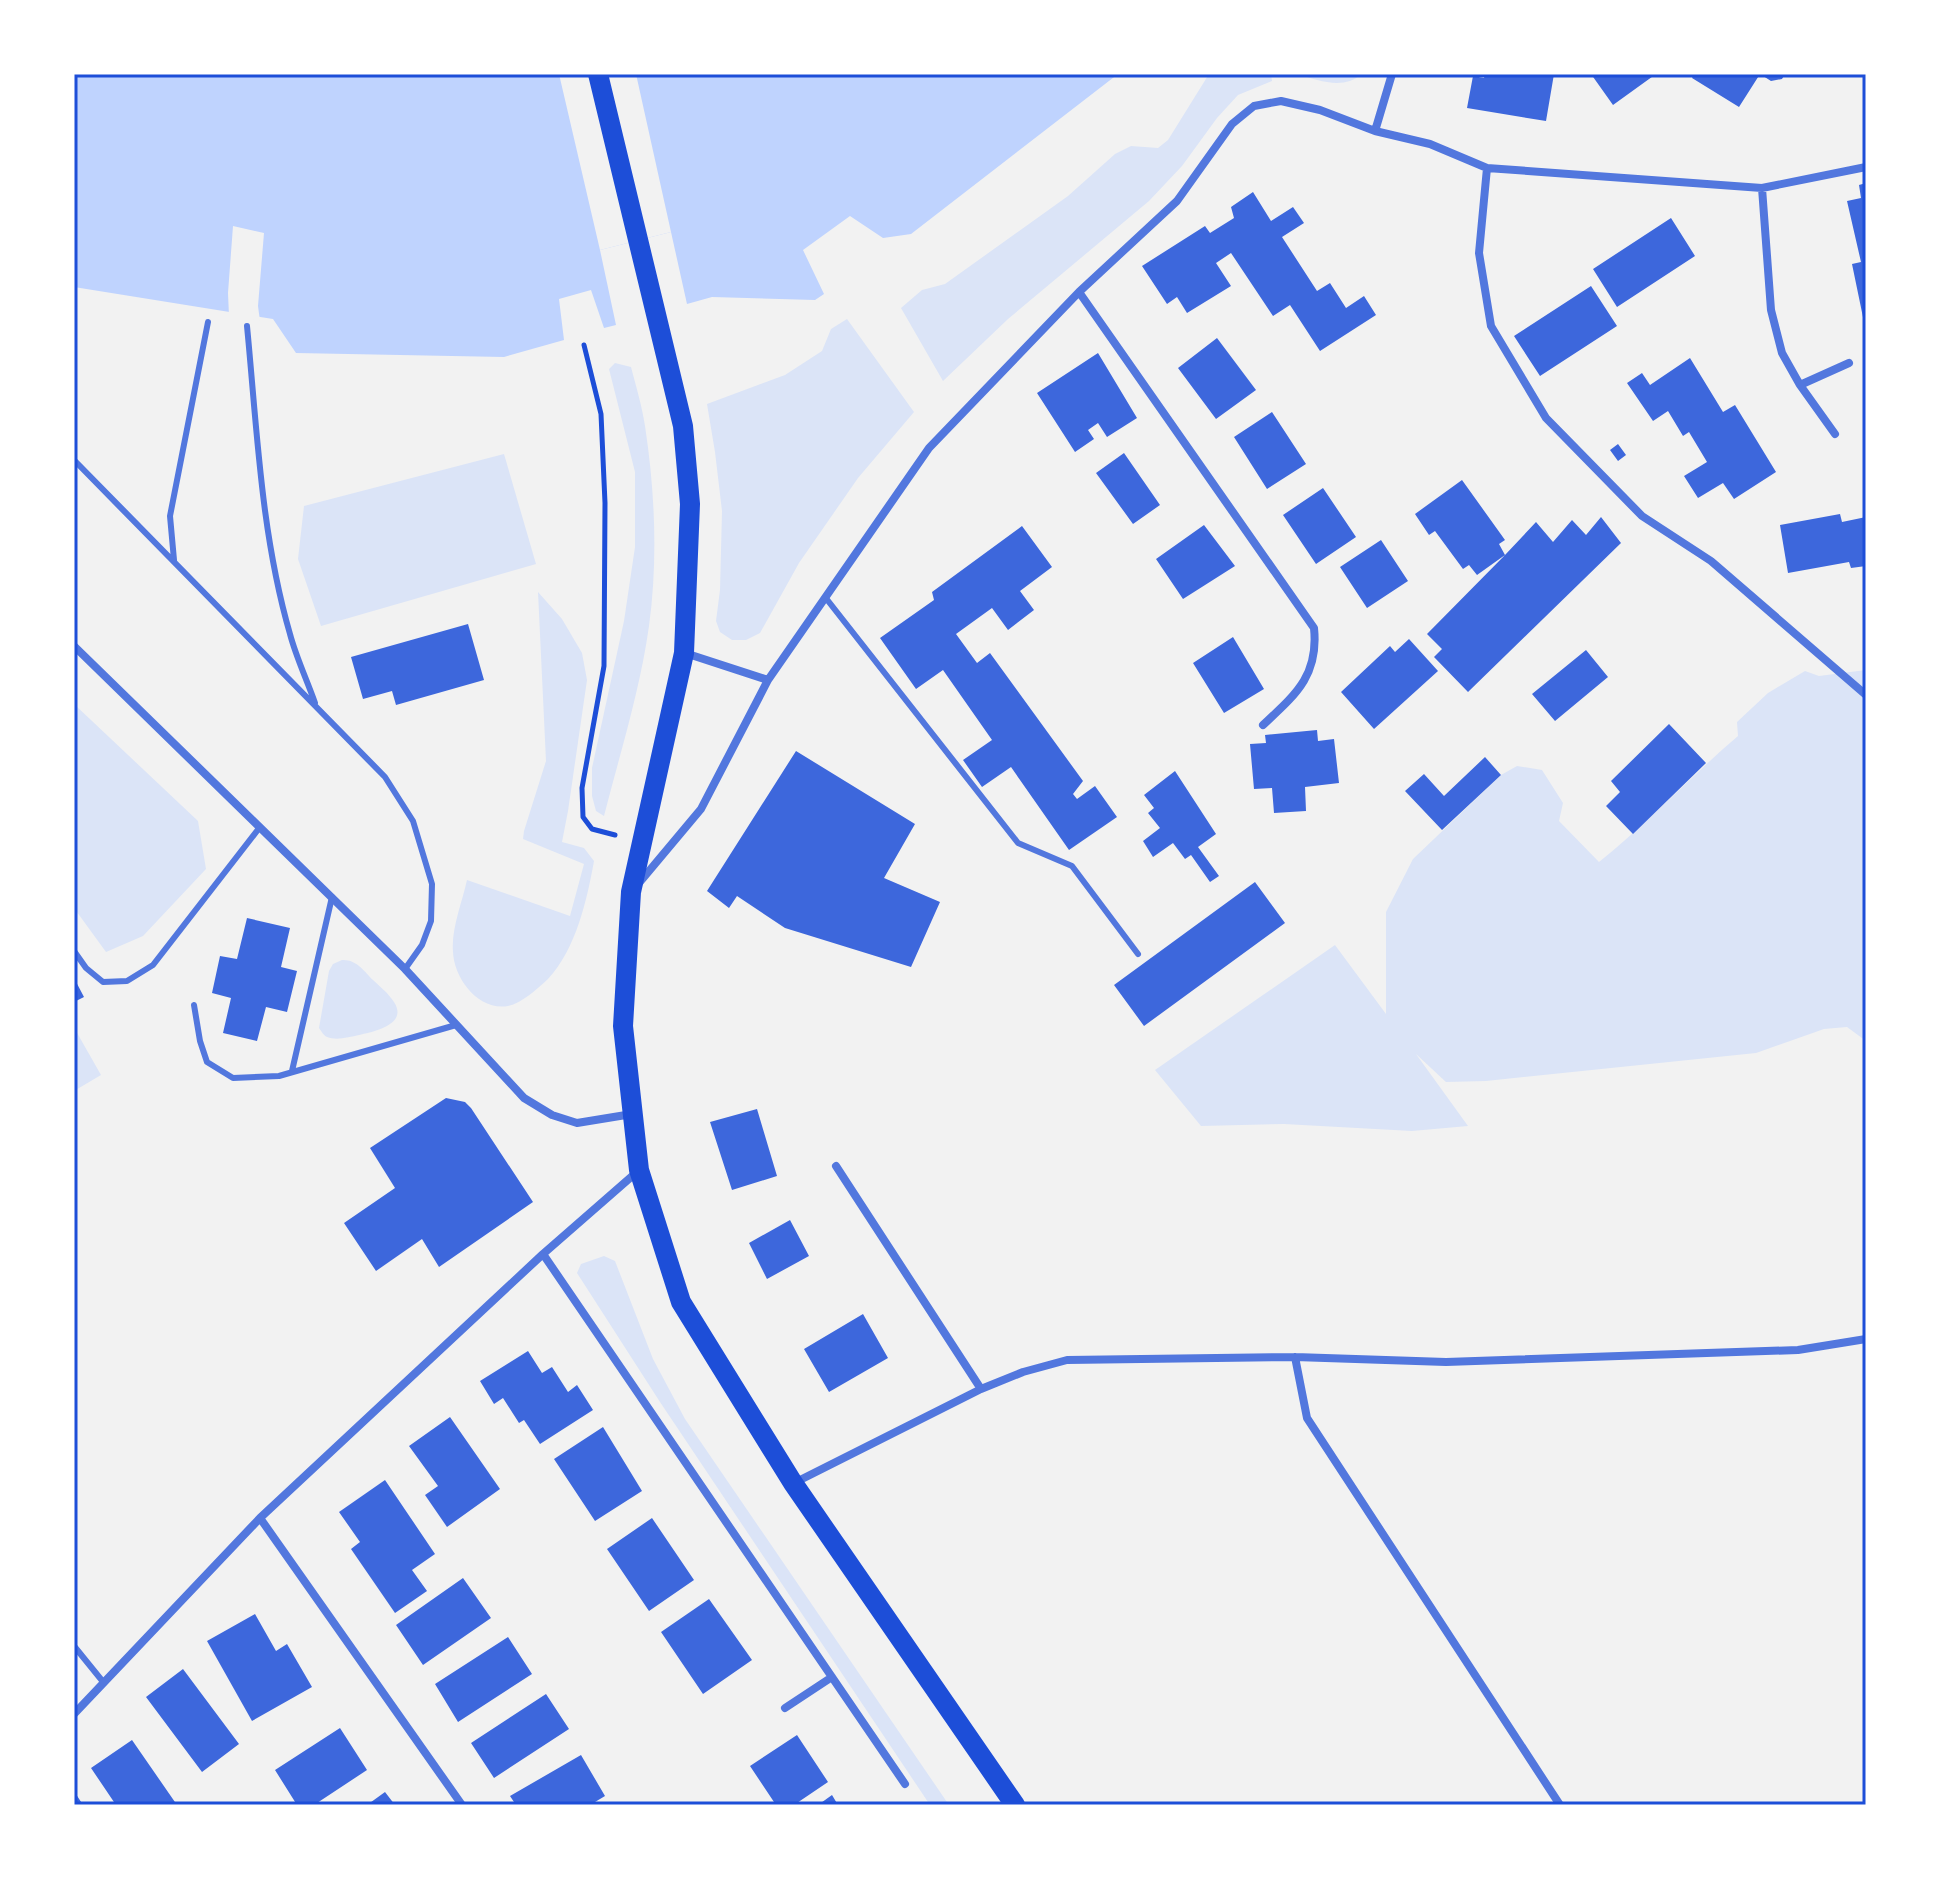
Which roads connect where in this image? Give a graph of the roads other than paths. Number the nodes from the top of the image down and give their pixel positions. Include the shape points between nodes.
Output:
1 (598, 74) edge
2 (1392, 74) edge
3 (1375, 131) junction
4 (1866, 167) edge
5 (1487, 168) junction
6 (1762, 188) junction
7 (1079, 292) junction
8 (208, 322) dead end
9 (247, 326) dead end
10 (1849, 363) dead end
11 (1800, 385) junction
12 (1835, 434) dead end
13 (74, 460) edge
14 (174, 560) junction
15 (825, 597) junction
16 (74, 646) edge
17 (684, 653) junction
18 (768, 680) junction
19 (1866, 695) edge
20 (316, 706) junction
21 (1263, 725) dead end
22 (260, 827) junction
23 (631, 892) junction
24 (332, 897) junction
25 (74, 951) edge
26 (1138, 954) dead end
27 (405, 969) junction
28 (194, 1005) dead end
29 (456, 1025) junction
30 (292, 1071) junction
31 (633, 1114) junction
32 (836, 1166) dead end
33 (639, 1170) junction
34 (543, 1254) junction
35 (1866, 1339) edge
36 (1295, 1357) junction
37 (981, 1389) junction
38 (793, 1483) junction
39 (260, 1518) junction
40 (74, 1646) edge
41 (832, 1677) junction
42 (104, 1683) junction
43 (785, 1708) dead end
44 (74, 1714) edge
45 (905, 1784) dead end
46 (462, 1805) edge
47 (1015, 1805) edge
48 (1560, 1805) edge

1 - 17 main road via 683,426 690,504
2 - 3 street
3 - 5 street via 1430,144
3 - 7 street via 1281,101 1254,106 1232,124 1177,201
4 - 6 street
5 - 6 street
5 - 19 street via 1479,253 1491,326 1546,418 1642,516 1711,561
6 - 11 street via 1771,310 1782,353
7 - 15 street via 929,448
7 - 21 street via 1314,628 1310,671 1294,696
8 - 14 lane via 170,516
9 - 20 lane via 270,545 290,635
10 - 11 street
11 - 12 street
13 - 14 lane
14 - 20 lane
15 - 18 street
15 - 26 lane via 1018,843 1072,866
16 - 22 street
17 - 18 street
17 - 23 main road
18 - 23 street via 701,809
20 - 27 lane via 385,777 413,821 432,884 431,921
22 - 24 street
22 - 25 lane via 153,965 127,981 103,982
23 - 31 main road via 623,1026
24 - 27 street
24 - 30 lane
27 - 29 street
28 - 30 lane via 207,1062 233,1078
29 - 30 lane
29 - 31 street via 524,1098 552,1115 577,1123
31 - 33 main road
32 - 37 street
33 - 34 street
33 - 38 main road via 681,1302
34 - 39 street
34 - 41 street
35 - 36 street via 1798,1350 1461,1362
36 - 37 street via 1067,1360
36 - 48 street via 1307,1418
37 - 38 street
38 - 47 main road
39 - 42 street
39 - 46 street
40 - 42 lane
41 - 43 street
41 - 45 street
42 - 44 street

